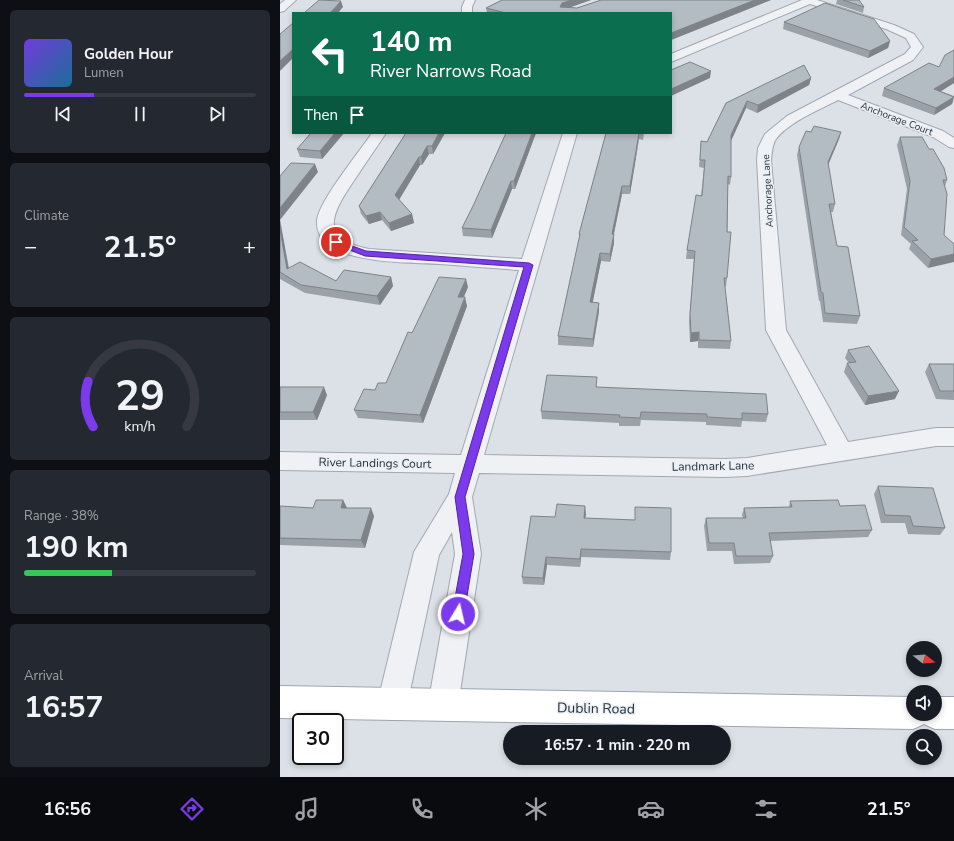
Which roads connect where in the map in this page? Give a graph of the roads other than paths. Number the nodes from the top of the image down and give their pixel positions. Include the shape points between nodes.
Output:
1 (291, 0) edge
2 (470, 0) edge
3 (810, 0) edge
4 (280, 9) edge
5 (467, 12) edge
6 (672, 58) edge
7 (837, 95) junction
8 (378, 134) edge
9 (570, 134) edge
10 (954, 144) edge
11 (529, 265) junction
12 (954, 437) edge
13 (842, 451) junction
14 (280, 461) edge
15 (470, 465) junction
16 (460, 497) junction
17 (280, 702) edge
18 (392, 705) junction
19 (443, 705) junction
20 (906, 713) edge
21 (942, 713) edge
22 (954, 713) edge

1 - 4 street
2 - 5 street via 466,7
3 - 6 street
3 - 7 street, Anchorage Lane via 890,27 910,36 917,47 909,57
7 - 10 street, Anchorage Court via 938,134
7 - 13 street, Anchorage Lane via 792,119 770,137 765,148 764,160 776,330
8 - 11 street via 330,204 326,214 324,224 328,234 336,242 365,253
9 - 11 street
11 - 15 street
12 - 13 street, Landmark Lane via 936,437
13 - 15 street, Landmark Lane via 747,467
14 - 15 street, River Landings Court
15 - 16 street
16 - 18 street via 427,552
16 - 19 street via 468,554
17 - 18 main road, Dublin Road
18 - 19 main road, Dublin Road
19 - 20 main road, Dublin Road
21 - 22 main road

